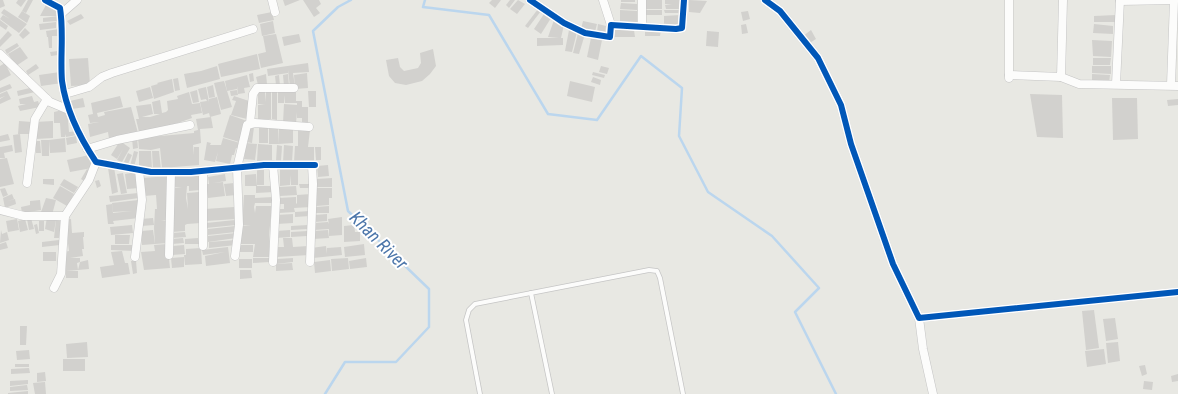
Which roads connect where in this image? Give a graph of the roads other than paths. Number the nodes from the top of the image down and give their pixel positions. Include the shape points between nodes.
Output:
1 (45, 0) edge
2 (78, 0) edge
3 (272, 0) edge
4 (530, 0) edge
5 (603, 0) edge
6 (642, 0) edge
7 (684, 0) edge
8 (765, 0) edge
9 (1009, 0) edge
10 (1063, 0) edge
11 (1120, 0) edge
12 (1174, 0) edge
13 (275, 12) dead end
14 (61, 14) junction
15 (610, 24) junction
16 (642, 26) junction
17 (253, 29) dead end
18 (0, 54) edge
19 (1061, 77) junction
20 (1116, 84) junction
21 (1174, 86) edge
22 (294, 88) dead end
23 (65, 94) junction
24 (47, 99) junction
25 (69, 110) junction
26 (250, 124) junction
27 (190, 126) dead end
28 (309, 127) dead end
29 (87, 149) junction
30 (96, 162) junction
31 (273, 165) junction
32 (237, 168) junction
33 (139, 170) junction
34 (203, 171) junction
35 (171, 172) junction
36 (27, 183) dead end
37 (0, 210) edge
38 (65, 216) junction
39 (203, 246) dead end
40 (169, 255) dead end
41 (235, 256) dead end
42 (135, 257) dead end
43 (273, 262) dead end
44 (310, 262) dead end
45 (54, 288) dead end
46 (1178, 292) edge
47 (531, 293) junction
48 (919, 318) junction
49 (480, 394) edge
50 (552, 394) edge
51 (683, 394) edge
52 (933, 394) edge

1 - 14 street via 60,8
2 - 14 street
3 - 13 street
4 - 15 street via 585,33 610,37
5 - 15 street
6 - 16 street
7 - 16 street via 682,28
8 - 48 street via 780,11 818,58 841,105 851,144 893,264
9 - 19 street via 1009,77
10 - 19 street
11 - 12 street
11 - 20 street
12 - 21 street
14 - 23 street
15 - 16 street
17 - 23 street via 112,73 89,87
18 - 24 street
19 - 20 street via 1079,84
20 - 21 street
22 - 26 street via 257,88 253,94
23 - 25 street
24 - 25 street
24 - 36 street via 34,120
25 - 29 street
26 - 28 street
26 - 32 street via 245,130
27 - 29 street
29 - 30 street
30 - 33 street
30 - 38 street via 89,180
31 - 32 street
31 - 43 street via 276,200
31 - 44 street via 314,165
32 - 34 street
32 - 41 street via 239,225
33 - 35 street
33 - 42 street via 142,200
34 - 35 street
34 - 39 street
35 - 40 street
37 - 38 street via 24,216
38 - 45 street via 61,274
46 - 48 street
47 - 49 lane via 475,304 469,310 467,330
47 - 50 lane
47 - 51 lane via 657,271
48 - 52 street

